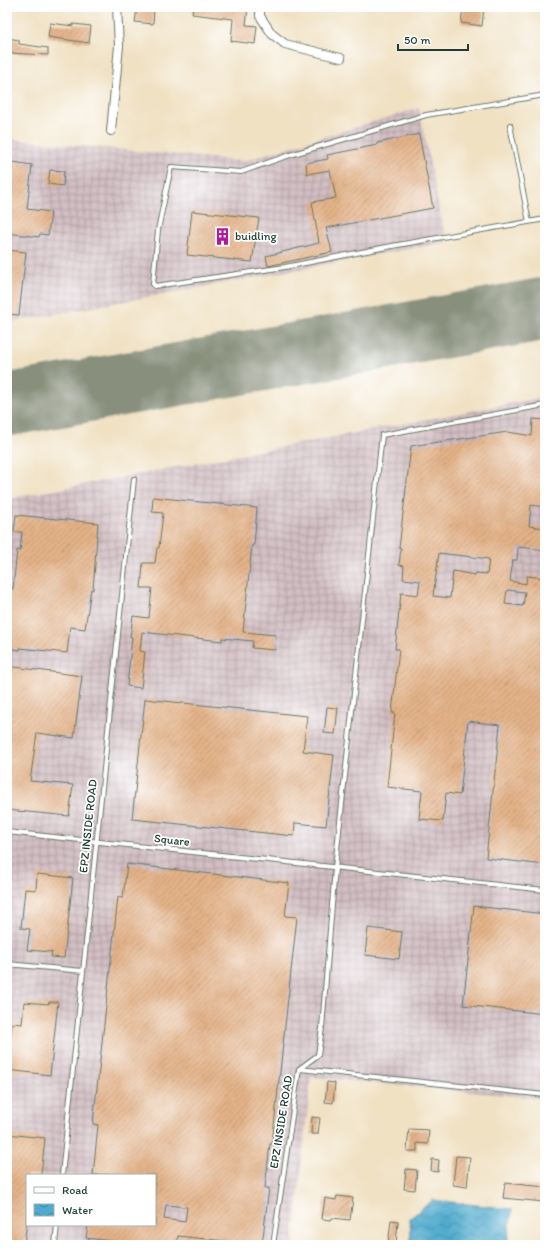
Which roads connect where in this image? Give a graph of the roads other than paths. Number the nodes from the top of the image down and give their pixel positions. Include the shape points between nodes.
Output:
1 (117, 7) edge
2 (260, 7) edge
3 (341, 58) dead end
4 (545, 95) edge
5 (510, 125) dead end
6 (111, 131) dead end
7 (545, 219) edge
8 (529, 222) junction
9 (545, 405) edge
10 (134, 479) dead end
11 (7, 832) edge
12 (96, 842) junction
13 (335, 868) junction
14 (545, 890) edge
15 (7, 964) edge
16 (83, 971) junction
17 (299, 1069) junction
18 (545, 1095) edge
19 (62, 1174) edge
20 (57, 1226) edge
21 (55, 1245) edge
22 (273, 1245) edge

1 - 6 street via 119,46
2 - 3 street via 260,16 272,34 285,44
4 - 8 lane via 426,115 241,172 171,167 158,230 153,284 155,286 285,268
5 - 8 lane
7 - 8 lane
9 - 13 lane, EPZ INSIDE ROAD via 382,435
10 - 12 lane, EPZ INSIDE ROAD
11 - 12 lane, Square
12 - 13 lane, Square
12 - 16 lane, EPZ INSIDE ROAD
13 - 14 lane, Square
13 - 17 lane, EPZ INSIDE ROAD via 318,1055
15 - 16 lane
16 - 19 lane, EPZ INSIDE ROAD
17 - 18 lane
17 - 22 lane, EPZ INSIDE ROAD
20 - 21 lane

